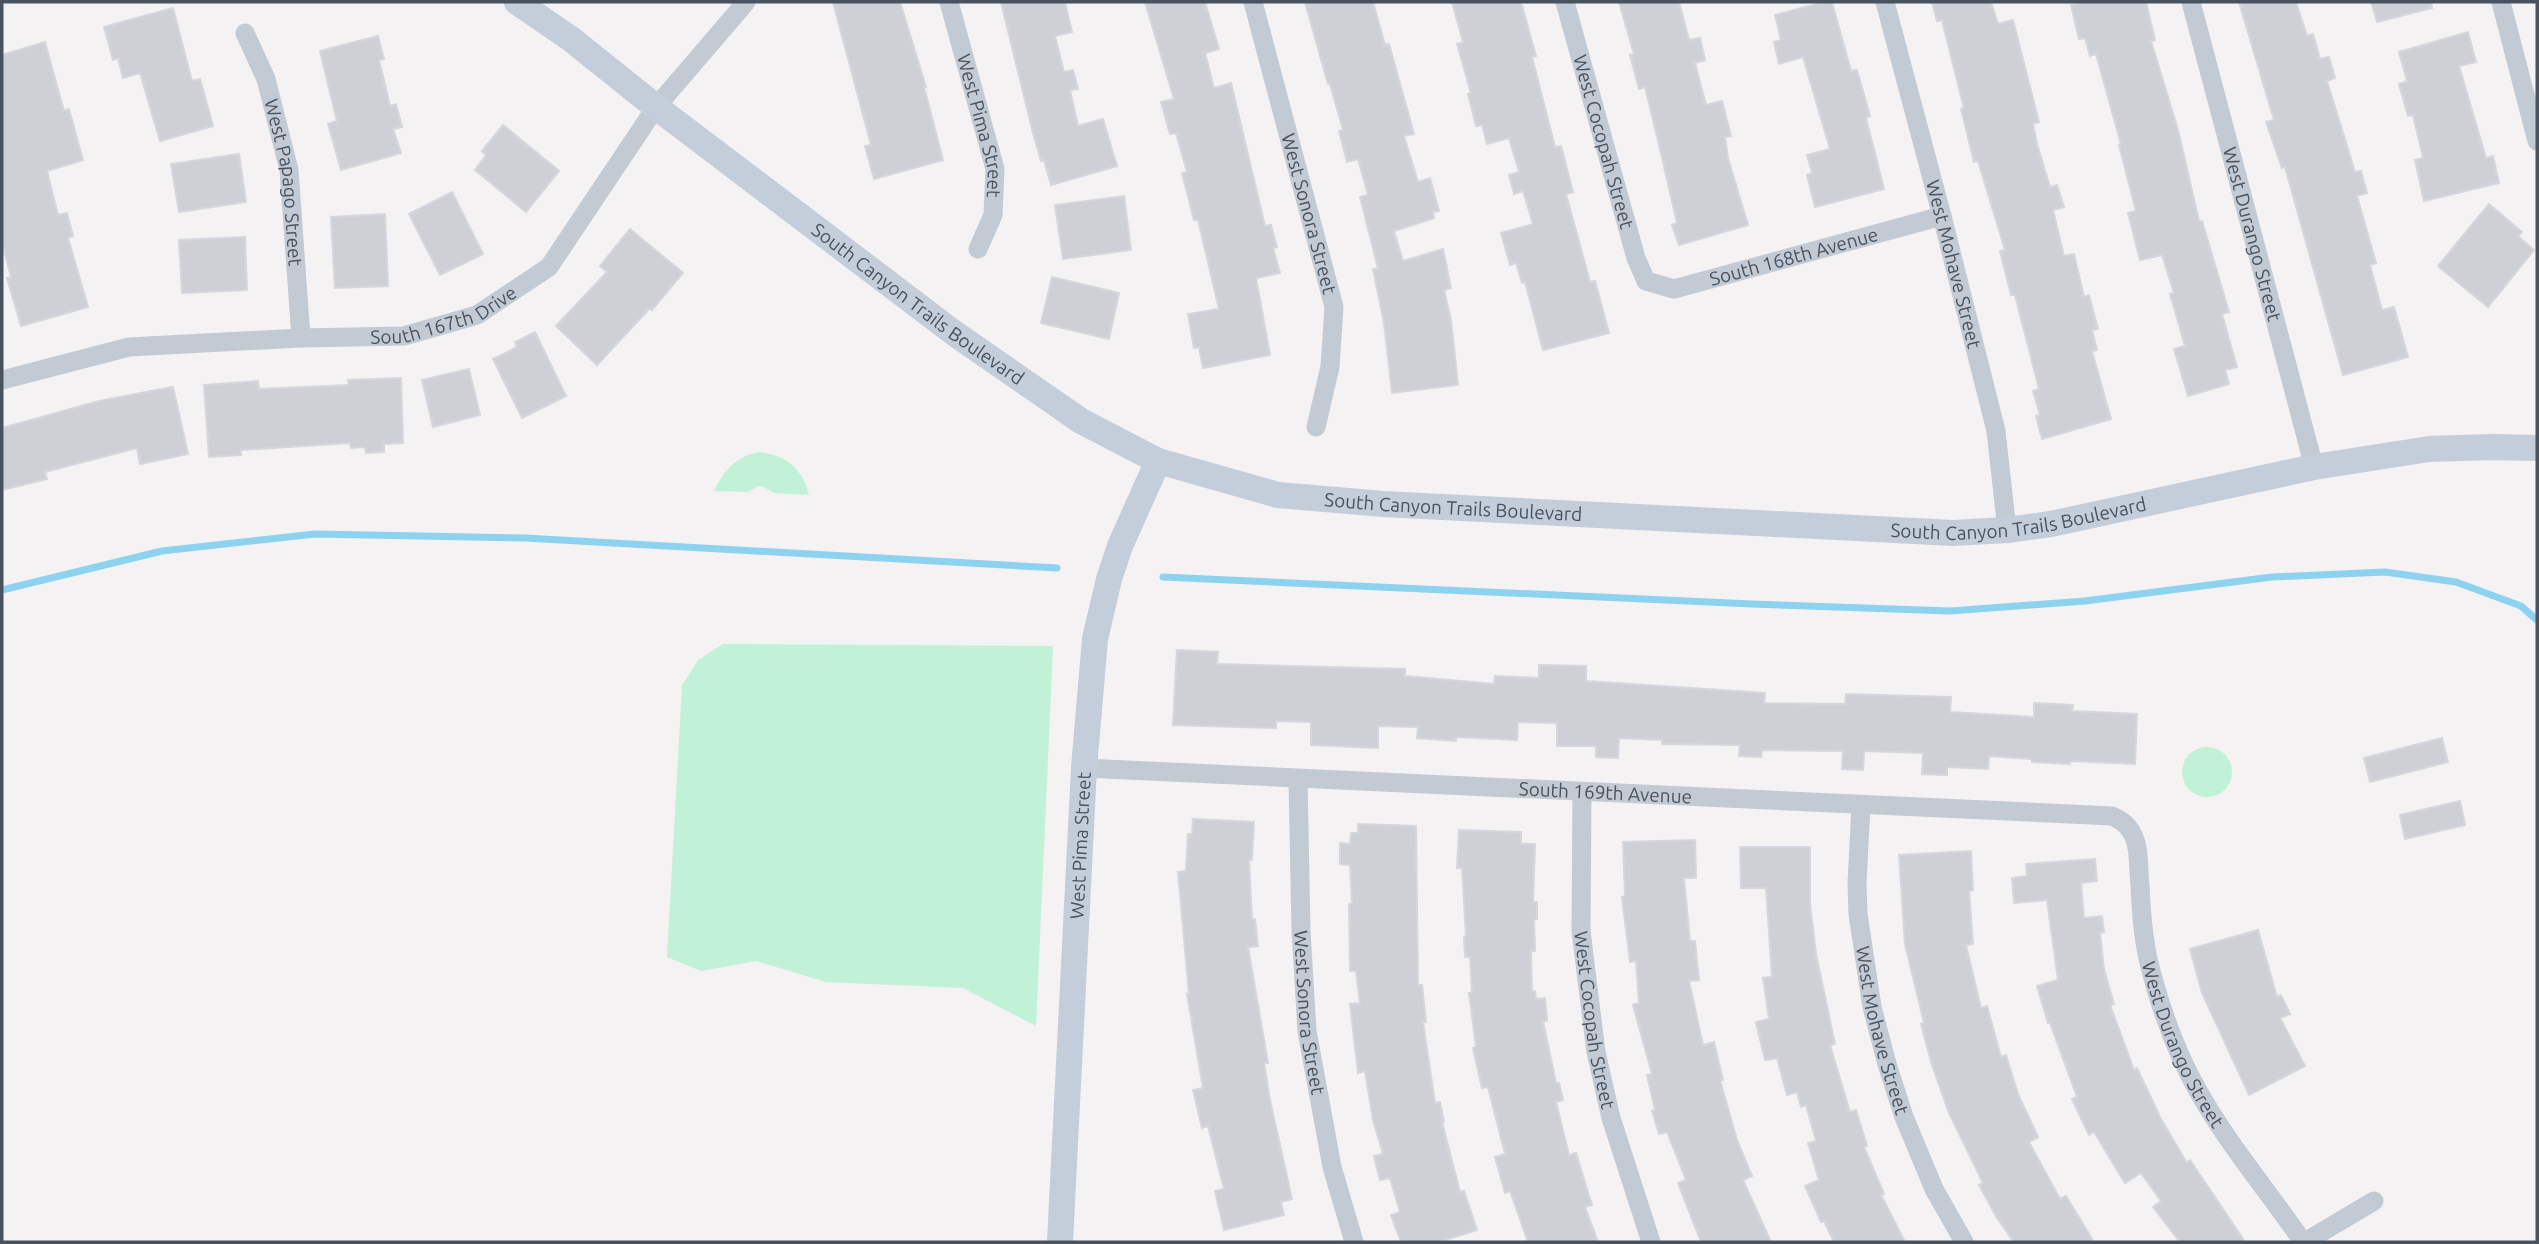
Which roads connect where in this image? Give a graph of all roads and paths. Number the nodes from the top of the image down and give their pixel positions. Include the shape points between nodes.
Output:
1 (516, 2) edge
2 (746, 2) edge
3 (949, 2) edge
4 (1254, 2) edge
5 (1565, 2) edge
6 (1885, 2) edge
7 (2191, 2) edge
8 (2501, 2) edge
9 (245, 33) dead end
10 (656, 107) junction
11 (2537, 141) edge
12 (1942, 216) junction
13 (978, 249) dead end
14 (1646, 281) joint
15 (301, 338) junction
16 (2, 380) edge
17 (1316, 427) dead end
18 (2537, 449) edge
19 (1158, 461) junction
20 (2314, 467) junction
21 (2007, 530) junction
22 (1084, 768) junction
23 (1298, 779) junction
24 (1582, 792) junction
25 (1861, 805) junction
26 (2125, 823) joint
27 (2374, 1201) dead end
28 (1060, 1242) edge
29 (1354, 1242) edge
30 (1651, 1242) edge
31 (1964, 1242) edge
32 (2304, 1242) edge

1 - 10 street, South Canyon Trails Boulevard
2 - 10 street, South 167th Drive
3 - 13 street, West Pima Street via 995,169 993,215
4 - 17 street, West Sonora Street via 1334,307 1330,367
5 - 14 street, West Cocopah Street
6 - 12 street, West Mohave Street
7 - 20 street, West Durango Street
8 - 11 street
9 - 15 street, West Papago Street via 266,79 289,170
10 - 15 street, South 167th Drive via 549,267 477,315 404,335
10 - 19 street, South Canyon Trails Boulevard via 954,333 1081,421
12 - 14 street, South 168th Avenue via 1674,289
12 - 21 street, West Mohave Street via 1996,431
15 - 16 street, South 167th Drive via 129,347
18 - 20 street, South Canyon Trails Boulevard via 2429,449
19 - 21 street, South Canyon Trails Boulevard via 1278,495 1343,501 1953,533
19 - 22 street, West Pima Street via 1120,546 1104,599
20 - 21 street, South Canyon Trails Boulevard
22 - 23 street, South 169th Avenue
22 - 28 street, West Pima Street
23 - 24 street, South 169th Avenue
23 - 29 street, West Sonora Street via 1307,1031 1332,1167
24 - 25 street, South 169th Avenue
24 - 30 street, West Cocopah Street via 1581,931 1594,1040 1611,1118
25 - 26 street, South 169th Avenue via 2101,814
25 - 31 street, West Mohave Street via 1858,914 1872,1007 1904,1117 1934,1189
26 - 32 street, West Durango Street via 2137,846 2148,956 2176,1047 2222,1130
27 - 32 street

